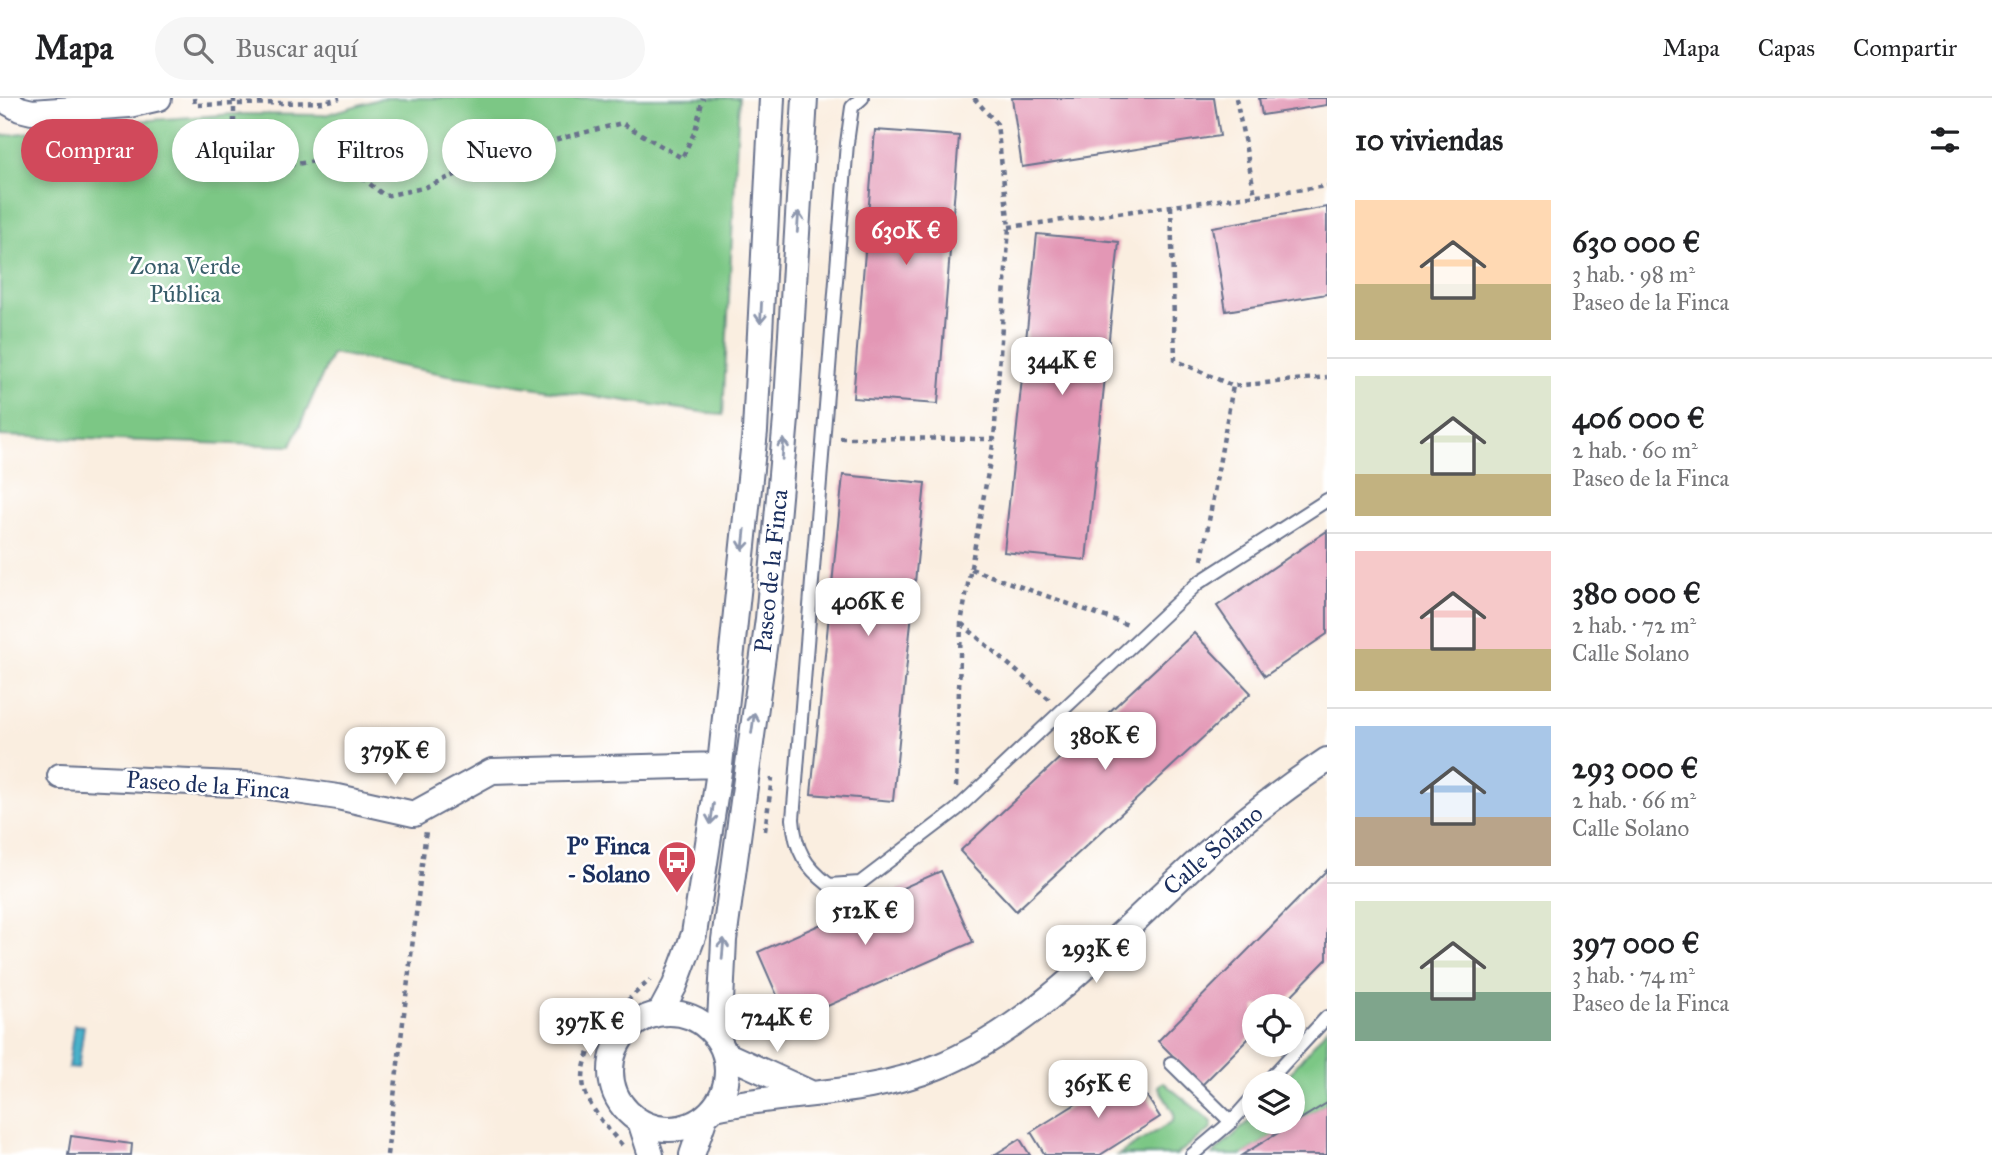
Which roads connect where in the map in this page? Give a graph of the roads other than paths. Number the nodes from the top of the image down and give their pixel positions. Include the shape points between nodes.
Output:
1 (1, 98) edge
2 (159, 98) edge
3 (772, 98) edge
4 (805, 98) edge
5 (862, 98) edge
6 (1327, 500) edge
7 (1327, 760) edge
8 (720, 765) junction
9 (60, 776) dead end
10 (660, 1013) junction
11 (1327, 1017) edge
12 (722, 1048) junction
13 (1171, 1063) dead end
14 (1277, 1071) edge
15 (812, 1093) junction
16 (1242, 1110) edge
17 (710, 1112) junction
18 (1231, 1122) junction
19 (641, 1124) junction
20 (651, 1155) edge
21 (692, 1155) edge
22 (1192, 1155) edge

1 - 2 street via 32,112 129,105
3 -> 8 street, Paseo de la Finca via 755,431
12 -> 4 street, Paseo de la Finca via 724,940 768,619 786,419
5 - 6 lane via 852,107 847,143 793,819 797,848 812,871 829,885 860,883 956,810 1198,583
7 - 15 street, Calle Solano via 1216,845 1060,988 995,1035 936,1067 886,1084
8 - 9 street, Paseo de la Finca via 492,771 414,814 254,785
8 -> 10 street, Paseo de la Finca via 694,934
10 - 12 street via 683,1014 704,1024
10 - 19 street via 633,1024 615,1047 611,1067 619,1104
11 - 14 lane
12 - 15 street
12 - 17 street via 726,1082
13 - 18 lane
15 - 17 street, Calle Solano via 761,1098
16 - 18 lane
17 - 19 street via 685,1128 663,1130
17 - 21 street
18 - 22 lane
19 - 20 street

